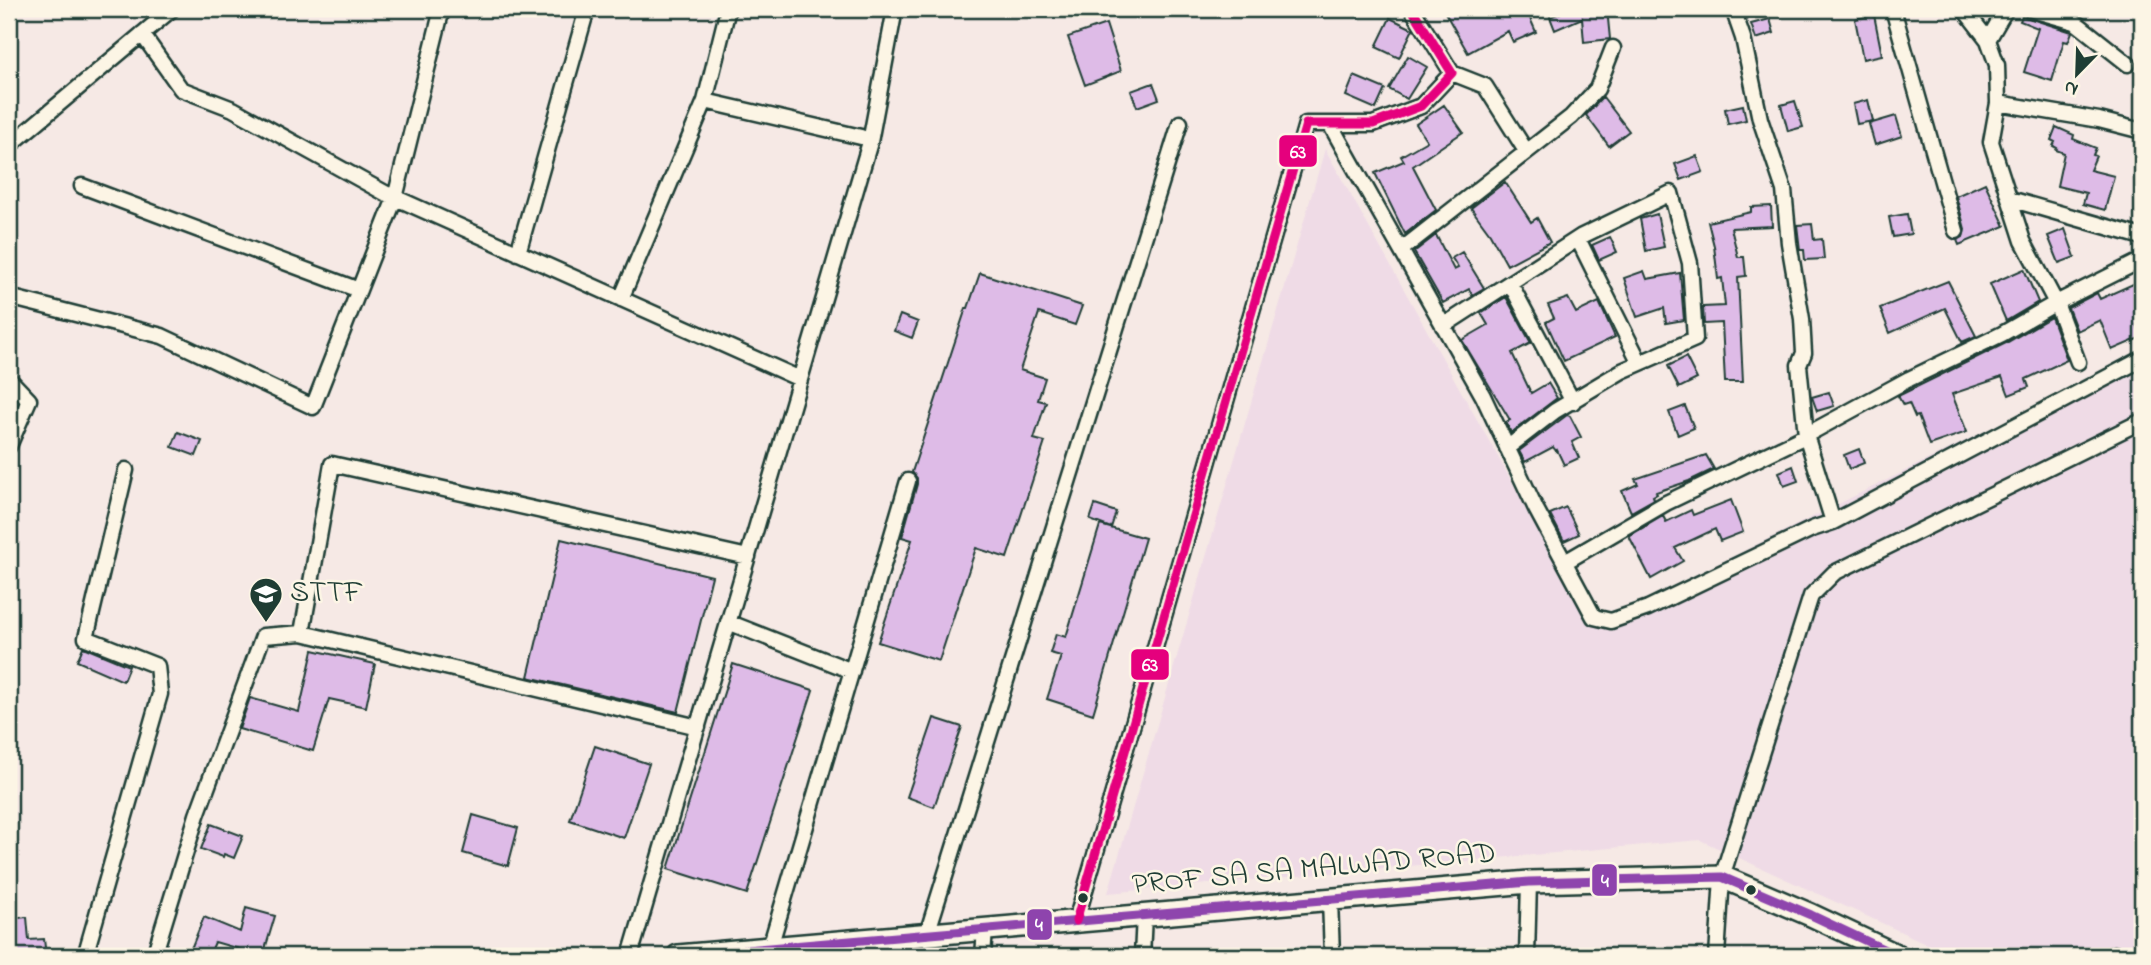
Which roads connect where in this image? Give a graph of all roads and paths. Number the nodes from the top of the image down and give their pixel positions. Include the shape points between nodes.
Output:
1 (172, 9) edge
2 (442, 9) edge
3 (587, 9) edge
4 (728, 9) edge
5 (895, 9) edge
6 (1412, 9) edge
7 (1734, 9) edge
8 (1893, 9) edge
9 (1964, 9) edge
10 (2006, 9) edge
11 (2029, 9) edge
12 (2077, 15) edge
13 (142, 34) junction
14 (1988, 40) junction
15 (1612, 48) dead end
16 (2128, 64) dead end
17 (1451, 73) junction
18 (705, 101) junction
19 (1998, 103) junction
20 (1180, 123) dead end
21 (1330, 124) junction
22 (2142, 131) edge
23 (861, 137) dead end
24 (9, 146) edge
25 (1526, 151) junction
26 (82, 186) dead end
27 (395, 198) junction
28 (2010, 199) junction
29 (1956, 231) dead end
30 (2142, 237) edge
31 (1578, 239) junction
32 (1401, 250) junction
33 (518, 253) junction
34 (2142, 260) edge
35 (1510, 283) junction
36 (359, 290) junction
37 (9, 297) edge
38 (621, 299) junction
39 (2056, 303) junction
40 (1443, 326) junction
41 (2142, 359) edge
42 (2078, 362) dead end
43 (1640, 363) junction
44 (9, 379) edge
45 (800, 379) junction
46 (1573, 402) junction
47 (2142, 421) edge
48 (1805, 435) junction
49 (9, 446) edge
50 (1507, 448) junction
51 (126, 470) dead end
52 (908, 481) dead end
53 (1833, 522) junction
54 (748, 557) junction
55 (1565, 562) junction
56 (728, 622) junction
57 (303, 633) junction
58 (852, 671) junction
59 (698, 727) junction
60 (1722, 877) junction
61 (1528, 882) junction
62 (1330, 899) junction
63 (1144, 915) junction
64 (1076, 921) junction
65 (985, 929) junction
66 (927, 934) junction
67 (771, 947) junction
68 (825, 949) edge
69 (709, 954) edge
70 (85, 956) edge
71 (154, 956) edge
72 (630, 956) edge
73 (678, 956) edge
74 (983, 956) edge
75 (1142, 956) edge
76 (1332, 956) edge
77 (1527, 956) edge
78 (1717, 956) edge
79 (1898, 956) edge

1 - 13 street
2 - 27 street
3 - 33 street
4 - 18 street
5 - 45 street via 870,142
6 - 17 street
7 - 48 street via 1760,119 1784,190 1802,319 1804,353 1799,365
8 - 29 street
9 - 14 street
10 - 14 street
11 - 12 street
12 - 16 street
13 - 24 street
13 - 27 street via 181,89 233,109
14 - 19 street via 1997,65
15 - 25 street via 1597,89 1571,117
17 - 21 street via 1421,106 1373,124
17 - 25 street via 1485,86
18 - 23 street
18 - 38 street
19 - 22 street
19 - 28 street via 1991,142
20 - 66 street
21 - 32 street
21 - 64 street via 1306,124
25 - 32 street
26 - 36 street
27 - 33 street
27 - 36 street
28 - 30 street
28 - 39 street via 2023,241
31 - 35 street
31 - 43 street
31 - 43 street via 1671,193 1690,263 1695,339
32 - 40 street
33 - 38 street
34 - 39 street
35 - 40 street
35 - 46 street
36 - 37 street via 313,407 162,336
38 - 45 street
39 - 42 street
39 - 48 street
40 - 50 street
41 - 53 street
43 - 46 street
44 - 49 street via 29,400
45 - 54 street
46 - 50 street
47 - 60 street via 1834,573 1811,596
48 - 53 street
48 - 55 street via 1666,503
50 - 55 street
51 - 70 street via 86,638 157,666 160,694
52 - 58 street
53 - 55 street via 1611,621 1594,617
54 - 56 street
54 - 57 street via 332,464
56 - 58 street
56 - 59 street
57 - 59 street
57 - 71 street via 263,636 197,815
58 - 67 street
59 - 72 street
60 - 61 street, PROF SA SA MALWAD ROAD
60 - 78 street
60 - 79 street, PROF SA SA MALWAD ROAD
61 - 62 street, PROF SA SA MALWAD ROAD
61 - 77 street
62 - 63 street, PROF SA SA MALWAD ROAD
62 - 76 street
63 - 64 street, PROF SA SA MALWAD ROAD
63 - 75 street
64 - 65 street, PROF SA SA MALWAD ROAD
65 - 66 street, PROF SA SA MALWAD ROAD
65 - 74 street
66 - 68 street, PROF SA SA MALWAD ROAD
67 - 68 street, PROF SA SA MALWAD ROAD
67 - 69 street, PROF SA SA MALWAD ROAD
69 - 73 street, PROF SA SA MALWAD ROAD

